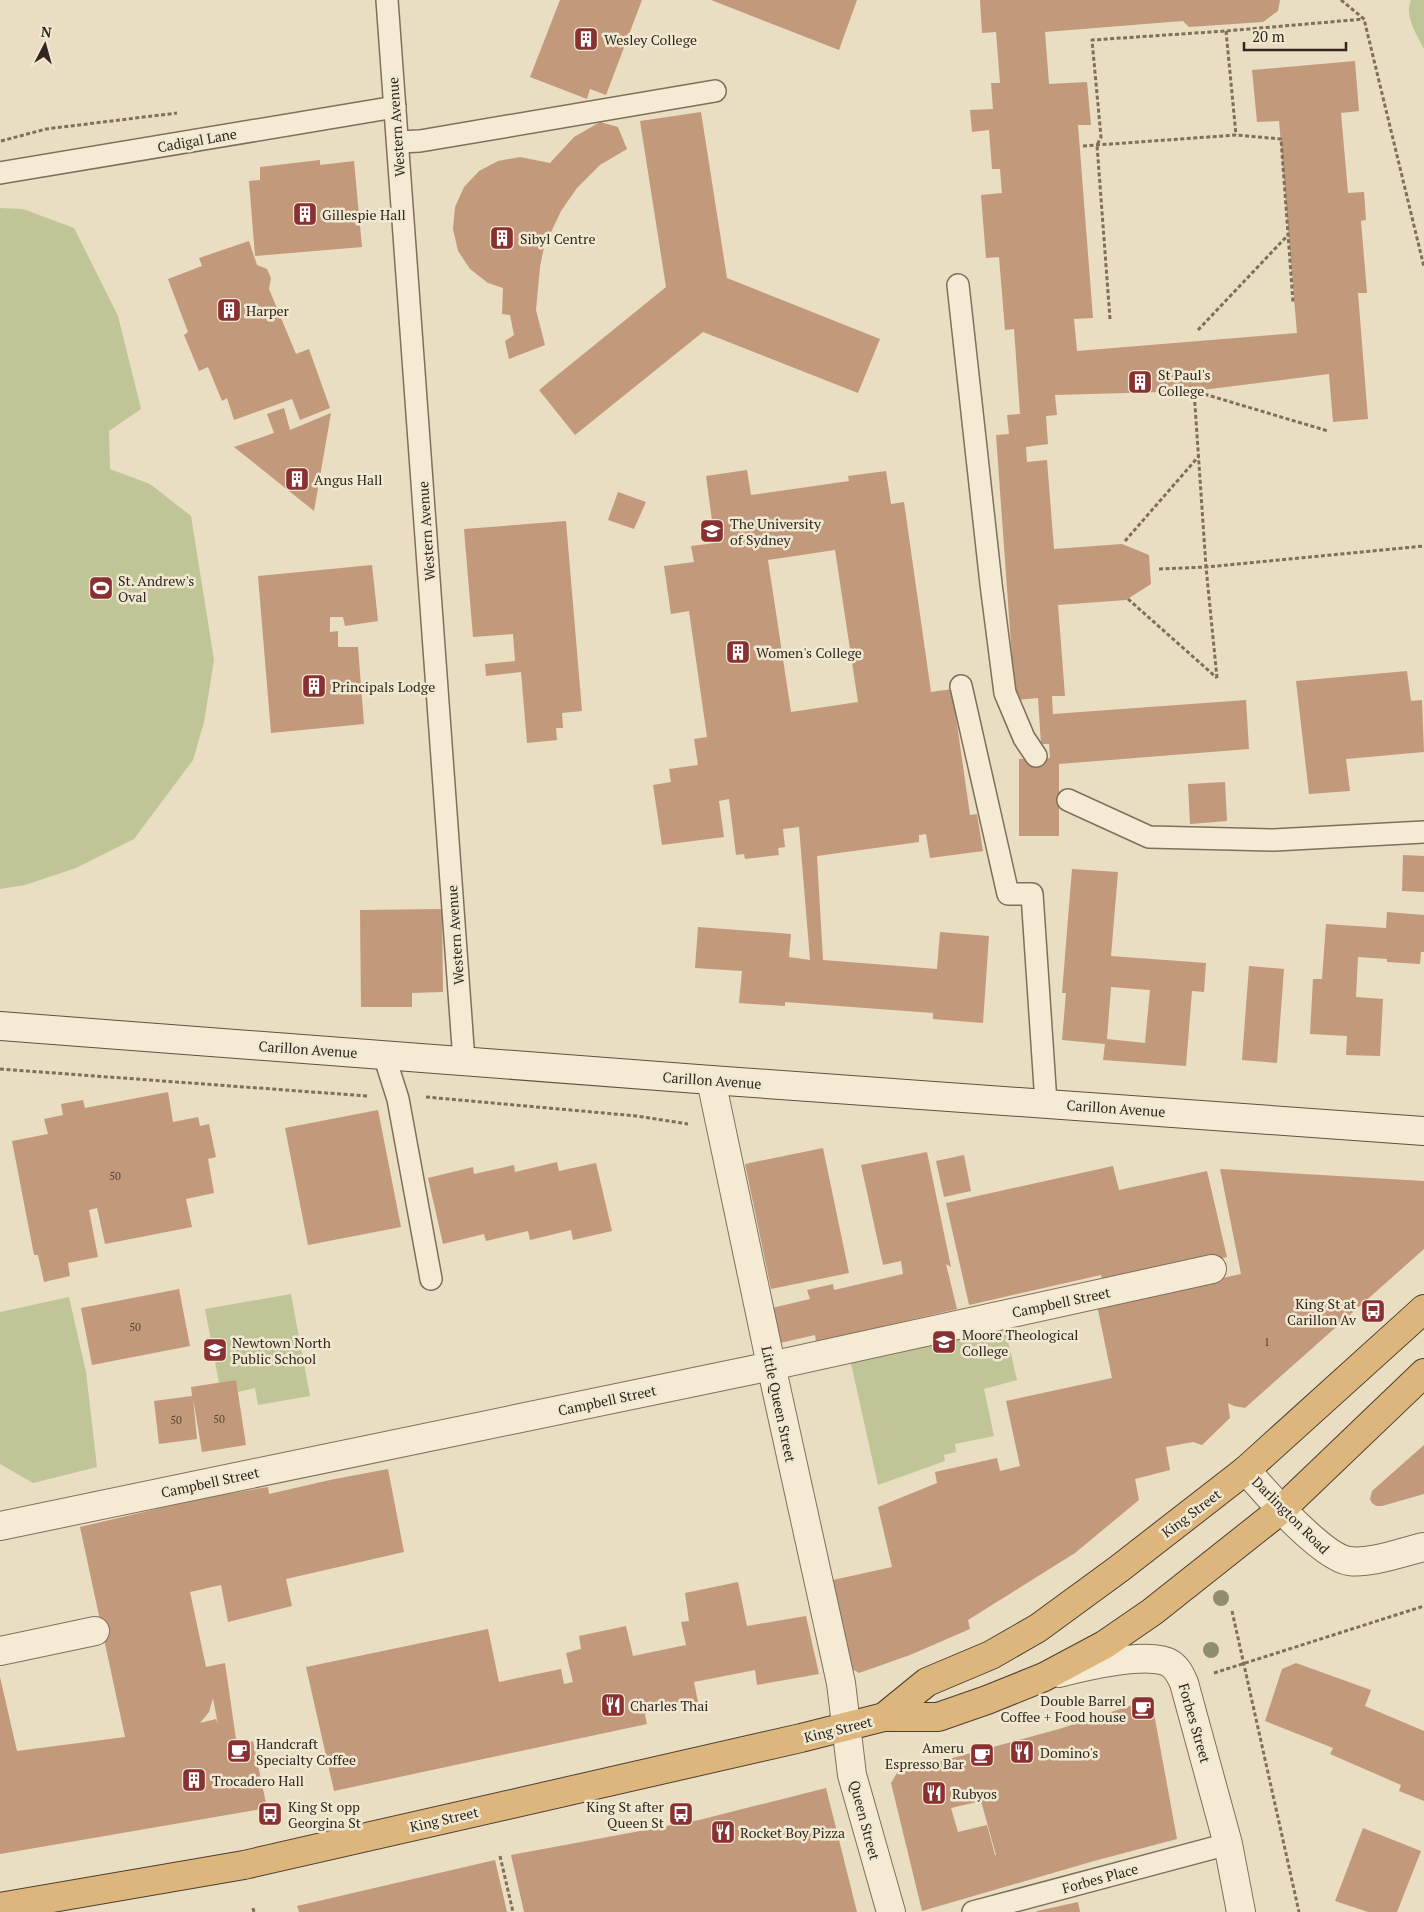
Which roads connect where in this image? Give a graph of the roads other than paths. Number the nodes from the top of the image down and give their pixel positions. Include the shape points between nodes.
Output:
1 (386, 0) edge
2 (715, 91) dead end
3 (395, 106) junction
4 (398, 142) junction
5 (0, 173) edge
6 (958, 285) dead end
7 (961, 686) dead end
8 (1036, 756) dead end
9 (1068, 800) dead end
10 (1424, 832) edge
11 (0, 1026) edge
12 (384, 1055) junction
13 (464, 1061) junction
14 (711, 1080) junction
15 (1046, 1103) junction
16 (1424, 1131) edge
17 (1212, 1269) dead end
18 (431, 1279) dead end
19 (1424, 1310) edge
20 (771, 1366) junction
21 (1424, 1373) edge
22 (1246, 1470) junction
23 (1282, 1509) junction
24 (0, 1526) edge
25 (1424, 1546) edge
26 (95, 1631) dead end
27 (0, 1652) edge
28 (1044, 1677) junction
29 (884, 1717) junction
30 (847, 1727) junction
31 (1228, 1844) junction
32 (0, 1907) edge
33 (891, 1912) edge
34 (973, 1912) edge
35 (1241, 1912) edge

1 - 3 lane, Western Avenue
2 - 4 lane via 420,141
3 - 4 lane, Western Avenue
3 - 5 lane, Cadigal Lane
4 - 13 lane, Western Avenue
6 - 8 lane via 1006,693 1024,738
7 - 15 lane via 1008,894 1032,894
9 - 10 lane via 1149,837 1274,840
11 - 12 street, Carillon Avenue
12 - 13 street, Carillon Avenue
12 - 18 lane via 398,1099
13 - 14 street, Carillon Avenue
14 - 15 street, Carillon Avenue
14 - 20 street, Little Queen Street
15 - 16 street, Carillon Avenue
17 - 20 street, Campbell Street
19 - 22 highway, King Street
20 - 24 street, Campbell Street
20 - 30 street, Little Queen Street via 841,1683
21 - 23 highway, King Street
22 - 23 street, Darlington Road
22 - 29 highway, King Street via 1038,1628 991,1655 927,1682
23 - 25 street, Darlington Road via 1333,1556 1348,1561 1366,1561
23 - 28 highway, King Street via 1152,1612 1104,1645
26 - 27 street
28 - 29 highway, King Street via 938,1717
28 - 31 street, Forbes Street via 1119,1661 1153,1659 1170,1663 1184,1683
29 - 30 highway, King Street
30 - 32 highway, King Street via 244,1865
30 - 33 street, Queen Street via 852,1775
31 - 34 lane, Forbes Place
31 - 35 street, Forbes Street

